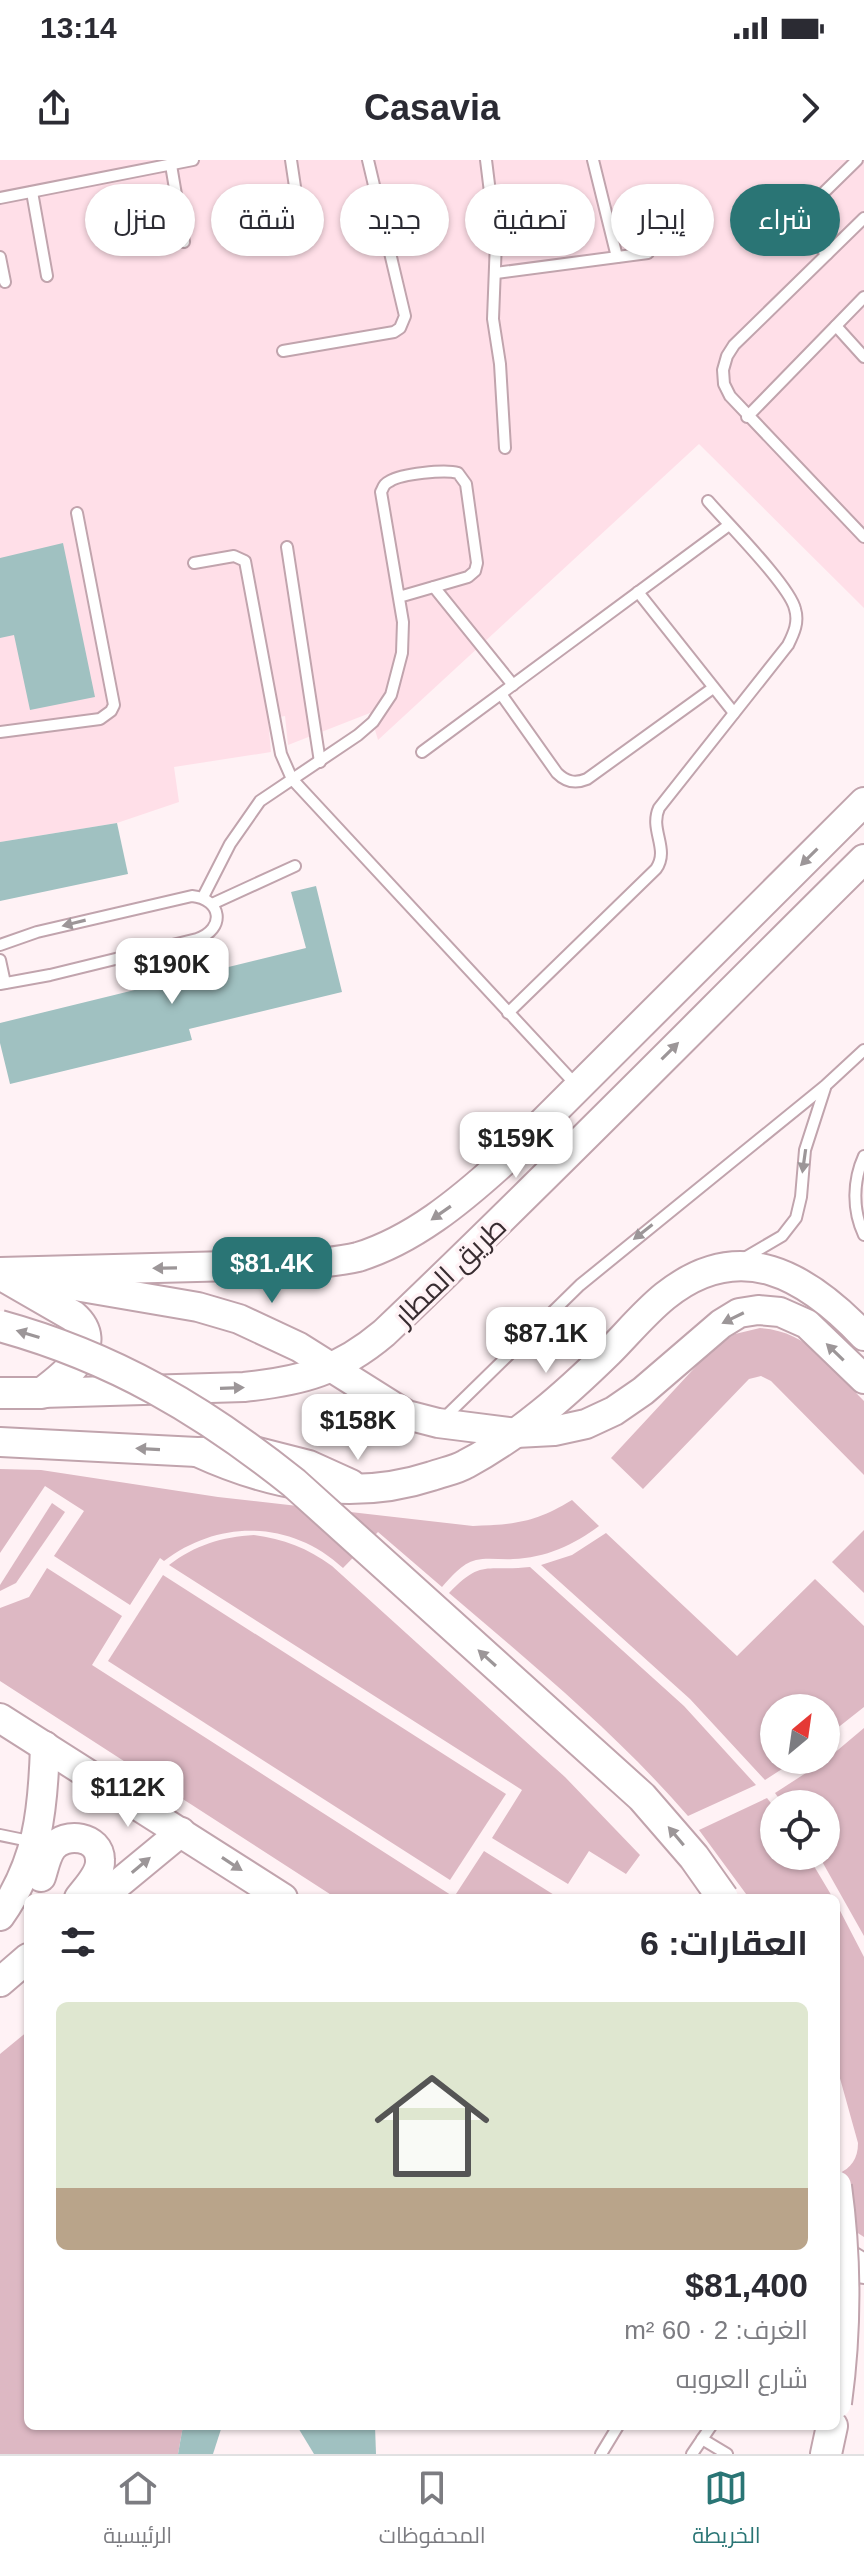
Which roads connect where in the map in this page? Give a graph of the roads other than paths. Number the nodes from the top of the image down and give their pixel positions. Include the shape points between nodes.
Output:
1 (193, 160) edge
2 (291, 160) edge
3 (368, 160) edge
4 (486, 160) edge
5 (593, 160) edge
6 (857, 160) edge
7 (171, 165) junction
8 (174, 184) edge
9 (295, 184) edge
10 (832, 184) edge
11 (32, 192) junction
12 (0, 198) edge
13 (864, 218) edge
14 (840, 241) edge
15 (625, 256) edge
16 (825, 256) edge
17 (0, 257) edge
18 (617, 257) junction
19 (496, 273) junction
20 (47, 276) dead end
21 (5, 282) dead end
22 (864, 297) edge
23 (836, 326) junction
24 (283, 351) dead end
25 (864, 357) edge
26 (747, 417) junction
27 (505, 448) dead end
28 (708, 501) dead end
29 (77, 513) dead end
30 (729, 525) junction
31 (864, 537) edge
32 (287, 547) dead end
33 (194, 563) dead end
34 (434, 587) junction
35 (638, 592) junction
36 (399, 597) junction
37 (513, 685) junction
38 (713, 688) junction
39 (501, 694) junction
40 (734, 713) junction
41 (0, 732) edge
42 (422, 752) dead end
43 (320, 762) junction
44 (292, 779) junction
45 (864, 802) edge
46 (864, 859) edge
47 (295, 866) dead end
48 (208, 900) junction
49 (0, 945) edge
50 (0, 960) edge
51 (2, 983) edge
52 (508, 1013) junction
53 (864, 1050) edge
54 (603, 1065) junction
55 (825, 1086) junction
56 (579, 1089) junction
57 (628, 1093) junction
58 (519, 1147) junction
59 (864, 1156) edge
60 (549, 1175) junction
61 (864, 1235) edge
62 (734, 1265) junction
63 (0, 1273) edge
64 (0, 1326) edge
65 (864, 1336) edge
66 (334, 1368) junction
67 (864, 1379) edge
68 (0, 1393) edge
69 (42, 1393) junction
70 (438, 1423) junction
71 (516, 1433) junction
72 (0, 1442) edge
73 (0, 1718) edge
74 (45, 1746) junction
75 (181, 1832) junction
76 (0, 1835) edge
77 (36, 1843) junction
78 (32, 1894) edge
79 (82, 1894) edge
80 (106, 1894) edge
81 (277, 1894) edge
82 (720, 1894) edge
83 (24, 1904) edge
84 (0, 1916) edge
85 (0, 1924) edge
86 (24, 1961) edge
87 (0, 1982) edge
88 (840, 2211) edge
89 (840, 2254) edge
90 (864, 2269) edge
91 (840, 2369) edge
92 (616, 2430) edge
93 (708, 2430) edge
94 (831, 2430) edge
95 (702, 2439) junction
96 (601, 2454) edge
97 (692, 2454) edge
98 (727, 2454) edge
99 (826, 2454) edge

1 - 7 lane
2 - 9 lane
3 - 24 lane via 404,322 394,332
4 - 19 lane
5 - 18 lane
6 - 10 lane
7 - 8 lane
7 - 11 lane
11 - 12 lane
11 - 20 lane
13 - 14 lane
15 - 18 lane
16 - 26 lane via 727,356 724,384
17 - 21 lane
18 - 19 lane
19 - 27 lane via 493,319
22 - 23 lane
23 - 25 lane
23 - 26 lane
26 - 31 lane
28 - 30 lane
29 - 41 lane via 114,705 100,719
30 - 35 lane
30 - 40 lane via 789,593 797,617 788,645
32 - 43 lane
33 - 44 lane via 234,556 245,561 281,754
34 - 36 lane
34 - 36 lane via 468,577 477,567 466,484 451,471 396,478 381,492
34 - 37 lane
35 - 37 lane
35 - 38 lane
36 - 43 lane via 402,653 391,695 373,722
37 - 39 lane
38 - 39 lane via 580,782 557,773
38 - 40 lane
39 - 42 lane
40 - 52 lane via 659,808 654,824 662,854 656,869
43 - 44 lane
44 - 48 lane via 250,814 221,858
44 - 52 lane
45 -> 54 main road, طريق المطار
57 -> 46 main road, طريق المطار
47 - 48 lane
48 -> 49 lane via 177,898
48 - 51 lane via 217,914 208,935
50 - 51 lane
52 - 56 lane
53 - 55 lane
54 - 56 main road, طريق المطار
54 - 57 main road
55 -> 62 lane via 805,1150 796,1218 782,1236
55 -> 70 lane via 580,1285
56 - 58 main road, طريق المطار
57 - 60 main road, طريق المطار
58 - 60 main road
58 -> 63 main road, طريق المطار via 444,1212 407,1236 357,1257 309,1264
59 - 61 lane via 855,1206
60 - 66 main road, طريق المطار via 384,1333
62 - 65 main road via 787,1276 819,1294
62 - 71 main road via 687,1281 663,1298
63 - 66 main road via 198,1307 272,1333
63 - 69 main road via 73,1316 85,1330 80,1356
82 -> 64 main road, bridge via 642,1797 247,1445 145,1381
69 -> 66 main road, طريق المطار via 244,1387
66 - 70 main road via 395,1410
67 -> 71 main road via 807,1324 780,1312 749,1311 721,1324 614,1411 586,1424
68 - 69 main road, طريق المطار
70 - 71 main road
71 -> 72 main road via 464,1465 402,1484 332,1490 277,1481 197,1452
73 - 74 main road
74 - 75 main road
74 - 77 main road
80 -> 75 main road
75 -> 81 main road
76 - 77 lane
77 - 84 main road
78 - 79 main road via 53,1846 70,1837 89,1841 101,1858
83 - 85 main road
86 - 87 main road
88 - 91 main road, bridge via 845,2296
89 - 90 main road
92 - 96 lane
93 - 95 lane
94 - 99 main road
95 - 97 lane
95 - 98 lane

